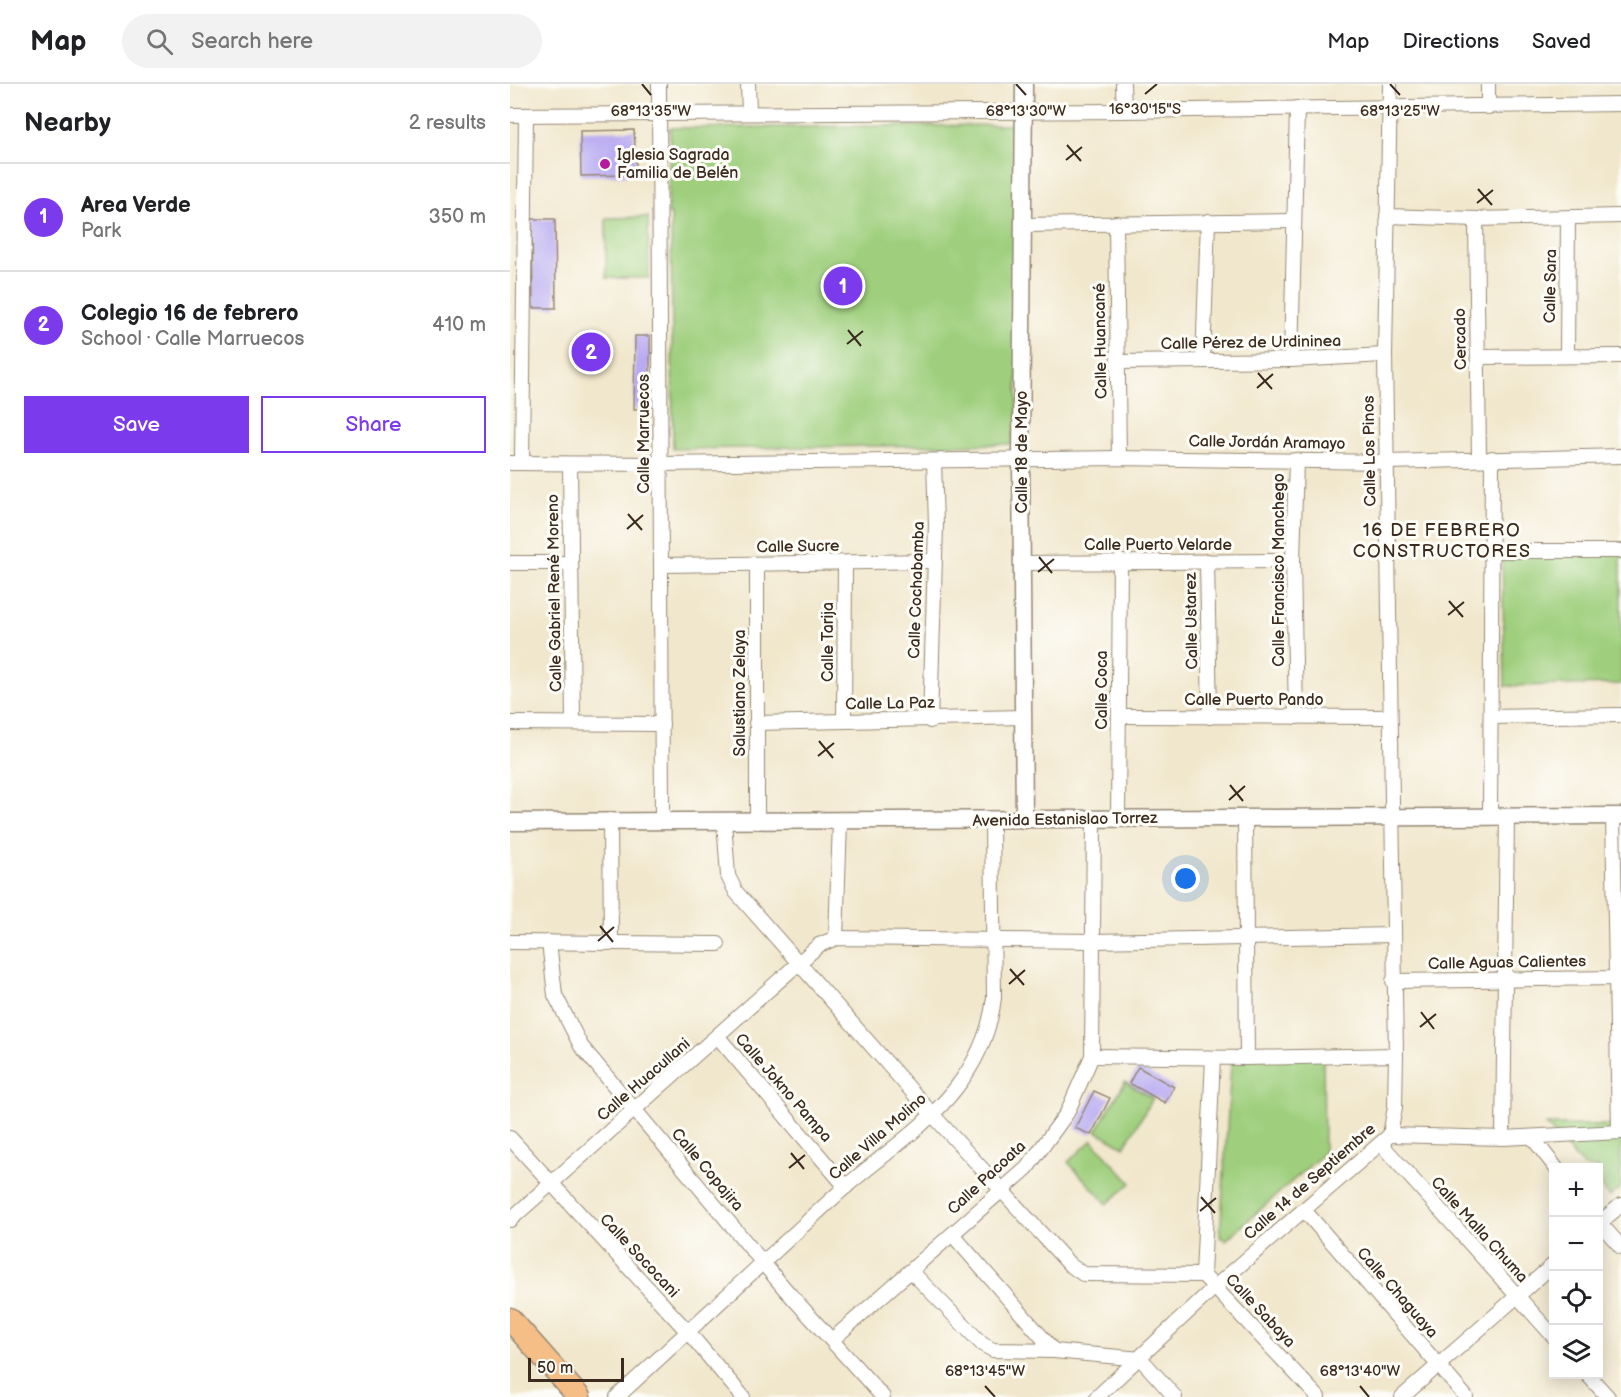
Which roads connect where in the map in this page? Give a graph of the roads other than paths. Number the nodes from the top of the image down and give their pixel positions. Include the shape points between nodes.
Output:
1 (659, 84) edge
2 (748, 84) edge
3 (1024, 84) edge
4 (1123, 84) edge
5 (1390, 84) edge
6 (1488, 84) edge
7 (1621, 104) edge
8 (1390, 107) junction
9 (1488, 107) junction
10 (1297, 108) junction
11 (1025, 111) junction
12 (1124, 111) junction
13 (660, 112) junction
14 (749, 112) junction
15 (510, 115) edge
16 (526, 115) junction
17 (1387, 216) junction
18 (1621, 216) edge
19 (1568, 218) junction
20 (1476, 219) junction
21 (1292, 220) junction
22 (1208, 221) junction
23 (1116, 223) junction
24 (1023, 225) junction
25 (1385, 355) junction
26 (1567, 355) junction
27 (1621, 356) edge
28 (1478, 357) junction
29 (1291, 360) junction
30 (1203, 361) junction
31 (1118, 362) junction
32 (516, 364) edge
33 (1621, 456) edge
34 (1119, 458) junction
35 (1486, 458) junction
36 (1021, 459) junction
37 (1296, 460) junction
38 (934, 461) junction
39 (516, 462) edge
40 (1387, 462) junction
41 (570, 464) junction
42 (660, 464) junction
43 (1492, 551) junction
44 (1621, 551) edge
45 (934, 561) junction
46 (1120, 561) junction
47 (1207, 561) junction
48 (1293, 561) junction
49 (570, 563) junction
50 (844, 563) junction
51 (1024, 563) junction
52 (510, 564) edge
53 (758, 564) junction
54 (662, 566) junction
55 (1621, 715) edge
56 (1119, 716) junction
57 (1023, 717) junction
58 (1210, 717) junction
59 (1296, 717) junction
60 (1390, 717) junction
61 (1491, 717) junction
62 (844, 721) junction
63 (930, 721) junction
64 (573, 722) junction
65 (510, 723) edge
66 (756, 723) junction
67 (662, 724) junction
68 (1490, 816) junction
69 (1507, 816) junction
70 (1617, 816) edge
71 (1245, 817) junction
72 (1391, 817) junction
73 (1094, 818) junction
74 (610, 819) junction
75 (1024, 820) junction
76 (1118, 820) junction
77 (662, 821) junction
78 (724, 821) junction
79 (840, 821) junction
80 (992, 821) junction
81 (510, 822) edge
82 (758, 822) junction
83 (1393, 934) junction
84 (1247, 936) junction
85 (836, 938) junction
86 (994, 938) junction
87 (1093, 941) junction
88 (510, 942) edge
89 (549, 942) junction
90 (611, 942) junction
91 (718, 944) dead end
92 (799, 964) junction
93 (1620, 978) edge
94 (1507, 980) junction
95 (1393, 981) junction
96 (718, 1037) junction
97 (1396, 1055) junction
98 (1092, 1056) junction
99 (1213, 1058) junction
100 (1247, 1058) junction
101 (634, 1110) junction
102 (931, 1113) junction
103 (1620, 1131) edge
104 (1532, 1137) junction
105 (510, 1138) edge
106 (1503, 1138) junction
107 (1386, 1139) junction
108 (1553, 1163) edge
109 (552, 1184) junction
110 (846, 1187) junction
111 (1001, 1190) junction
112 (1621, 1205) edge
113 (1304, 1210) junction
114 (1603, 1219) edge
115 (510, 1220) edge
116 (1603, 1227) edge
117 (952, 1234) junction
118 (1621, 1247) edge
119 (763, 1262) junction
120 (1549, 1268) edge
121 (911, 1271) junction
122 (1203, 1275) junction
123 (1216, 1286) junction
124 (1516, 1296) junction
125 (510, 1319) edge
126 (688, 1332) junction
127 (1549, 1332) edge
128 (832, 1340) junction
129 (1054, 1351) junction
130 (1141, 1359) junction
131 (1438, 1365) junction
132 (1592, 1379) edge
133 (579, 1397) edge
134 (617, 1397) edge
135 (743, 1397) edge
136 (883, 1397) edge
137 (1097, 1397) edge
138 (1175, 1397) edge
139 (1318, 1397) edge
140 (1402, 1397) edge
141 (1466, 1397) edge
142 (1608, 1397) edge

1 - 13 street, Calle Marruecos
2 - 14 street
3 - 11 street, Calle 18 de Mayo
4 - 12 street
5 - 8 street, Calle Los Pinos
6 - 9 street
7 - 9 street
8 - 9 street
8 - 10 street
8 - 17 street, Calle Los Pinos
10 - 12 street
10 - 21 street
11 - 12 street
11 - 14 street
11 - 24 street, Calle 18 de Mayo
13 - 14 street
13 - 16 street
13 - 42 street, Calle Marruecos
15 - 16 street
16 - 32 street
17 - 20 street
17 - 25 street, Calle Los Pinos
18 - 19 street
19 - 20 street
19 - 26 street, Calle Sara
20 - 28 street, Cercado
21 - 22 street
21 - 29 street
22 - 23 street
22 - 30 street
23 - 24 street
23 - 31 street, Calle Huancané
24 - 36 street, Calle 18 de Mayo
25 - 29 street, Calle Pérez de Urdininea
25 - 40 street, Calle Los Pinos
26 - 27 street
26 - 28 street
28 - 35 street, Cercado
29 - 30 street, Calle Pérez de Urdininea
30 - 31 street, Calle Pérez de Urdininea
31 - 34 street, Calle Huancané
32 - 39 street
33 - 35 street, Calle Jordán Aramayo
34 - 36 street, Calle Jordán Aramayo
34 - 37 street, Calle Jordán Aramayo
35 - 40 street, Calle Jordán Aramayo
35 - 43 street, Cercado
36 - 38 street, Calle Jordán Aramayo
36 - 51 street, Calle 18 de Mayo
37 - 40 street, Calle Jordán Aramayo
37 - 48 street, Calle Francisco Manchego
38 - 42 street, Calle Jordán Aramayo
38 - 45 street, Calle Cochabamba
39 - 41 street, Calle Jordán Aramayo
40 - 60 street, Calle Los Pinos
41 - 42 street, Calle Jordán Aramayo
41 - 49 street, Calle Gabriel René Moreno
42 - 54 street, Calle Marruecos
43 - 44 street
43 - 61 street, Cercado
45 - 50 street, Calle Sucre
45 - 63 street, Calle Cochabamba
46 - 47 street, Calle Puerto Velarde
46 - 51 street, Calle Puerto Velarde
46 - 56 street, Calle Coca
47 - 48 street, Calle Puerto Velarde
47 - 58 street, Calle Ustarez
48 - 59 street, Calle Francisco Manchego
49 - 52 street
49 - 64 street, Calle Gabriel René Moreno
50 - 53 street, Calle Sucre
50 - 62 street, Calle Tarija
51 - 57 street, Calle 18 de Mayo
53 - 54 street, Calle Sucre
53 - 66 street, Salustiano Zelaya
54 - 67 street, Calle Marruecos
55 - 61 street
56 - 58 street, Calle Puerto Pando
56 - 76 street, Calle Coca
57 - 63 street, Calle La Paz
57 - 75 street, Calle 18 de Mayo
58 - 59 street, Calle Puerto Pando
59 - 60 street, Calle Puerto Pando
60 - 72 street, Calle Los Pinos
61 - 68 street, Cercado
62 - 63 street, Calle La Paz
62 - 66 street, Calle La Paz
64 - 65 street
64 - 67 street
66 - 82 street, Salustiano Zelaya
67 - 77 street, Calle Marruecos
68 - 69 street, Avenida Estanislao Torrez
68 - 72 street, Avenida Estanislao Torrez
69 - 70 street, Avenida Estanislao Torrez
69 - 94 street
70 - 93 street
71 - 72 street, Avenida Estanislao Torrez
71 - 76 street, Avenida Estanislao Torrez
71 - 84 street
72 - 83 street, Calle 14 de Septiembre
73 - 75 street, Avenida Estanislao Torrez
73 - 76 street, Avenida Estanislao Torrez
73 - 87 street, Calle Pacoata
74 - 77 street, Avenida Estanislao Torrez
74 - 81 street, Avenida Estanislao Torrez
74 - 90 street
75 - 80 street, Avenida Estanislao Torrez
77 - 78 street, Avenida Estanislao Torrez
78 - 82 street, Avenida Estanislao Torrez
78 - 92 street via 730,884
79 - 80 street, Avenida Estanislao Torrez
79 - 82 street, Avenida Estanislao Torrez
79 - 85 street
80 - 86 street, Calle Villa Molino
83 - 84 street
83 - 95 street, Calle 14 de Septiembre
84 - 87 street
84 - 100 street
85 - 86 street
85 - 92 street, Calle Huacullani via 819,945
86 - 87 street
86 - 102 street, Calle Villa Molino via 991,1021 966,1075
87 - 98 street, Calle Pacoata
88 - 89 street
89 - 90 street
89 - 101 street, Calle Copajira via 555,995 565,1016 581,1046
90 - 91 street
92 - 96 street, Calle Huacullani
92 - 102 street
93 - 94 street, Calle Aguas Calientes
93 - 103 street
94 - 95 street, Calle Aguas Calientes
94 - 106 street
95 - 97 street, Calle 14 de Septiembre
96 - 101 street, Calle Huacullani
96 - 110 street, Calle Jokno Pampa
97 - 100 street
97 - 107 street, Calle 14 de Septiembre via 1395,1107
98 - 99 street
98 - 111 street, Calle Pacoata via 1067,1113 1027,1168
99 - 100 street
99 - 122 street, Calle Sabaya
101 - 109 street, Calle Huacullani
101 - 119 street, Calle Copajira
102 - 110 street, Calle Villa Molino
102 - 111 street
103 - 104 street
104 - 106 street
104 - 108 street
105 - 109 street, Calle Sococani
106 - 107 street
107 - 113 street, Calle 14 de Septiembre
107 - 124 street, Calle Malla Chuma
109 - 115 street, Calle Huacullani
109 - 126 street, Calle Sococani
110 - 119 street, Calle Villa Molino
111 - 117 street, Calle Pacoata
111 - 122 street via 1070,1265 1083,1274
112 - 114 street
113 - 123 street, Calle 14 de Septiembre
113 - 131 street, Calle Chaguaya
116 - 118 street
117 - 121 street, Calle Pacoata
117 - 129 street
119 - 126 street, Calle Villa Molino
119 - 128 street, Calle Copajira
120 - 124 street
121 - 128 street, Calle Pacoata
121 - 129 street via 982,1344 993,1350
122 - 123 street, Calle Sabaya
123 - 130 street, Calle 14 de Septiembre
123 - 139 street, Calle Sabaya
124 - 127 street, Calle Malla Chuma
124 - 131 street
125 - 133 main road
126 - 134 street, Calle Villa Molino
126 - 135 street, Calle Sococani
128 - 136 street, Calle Copajira
129 - 130 street
130 - 137 street, Calle 14 de Septiembre
130 - 138 street
131 - 140 street
131 - 141 street, Calle Chaguaya
132 - 142 street

